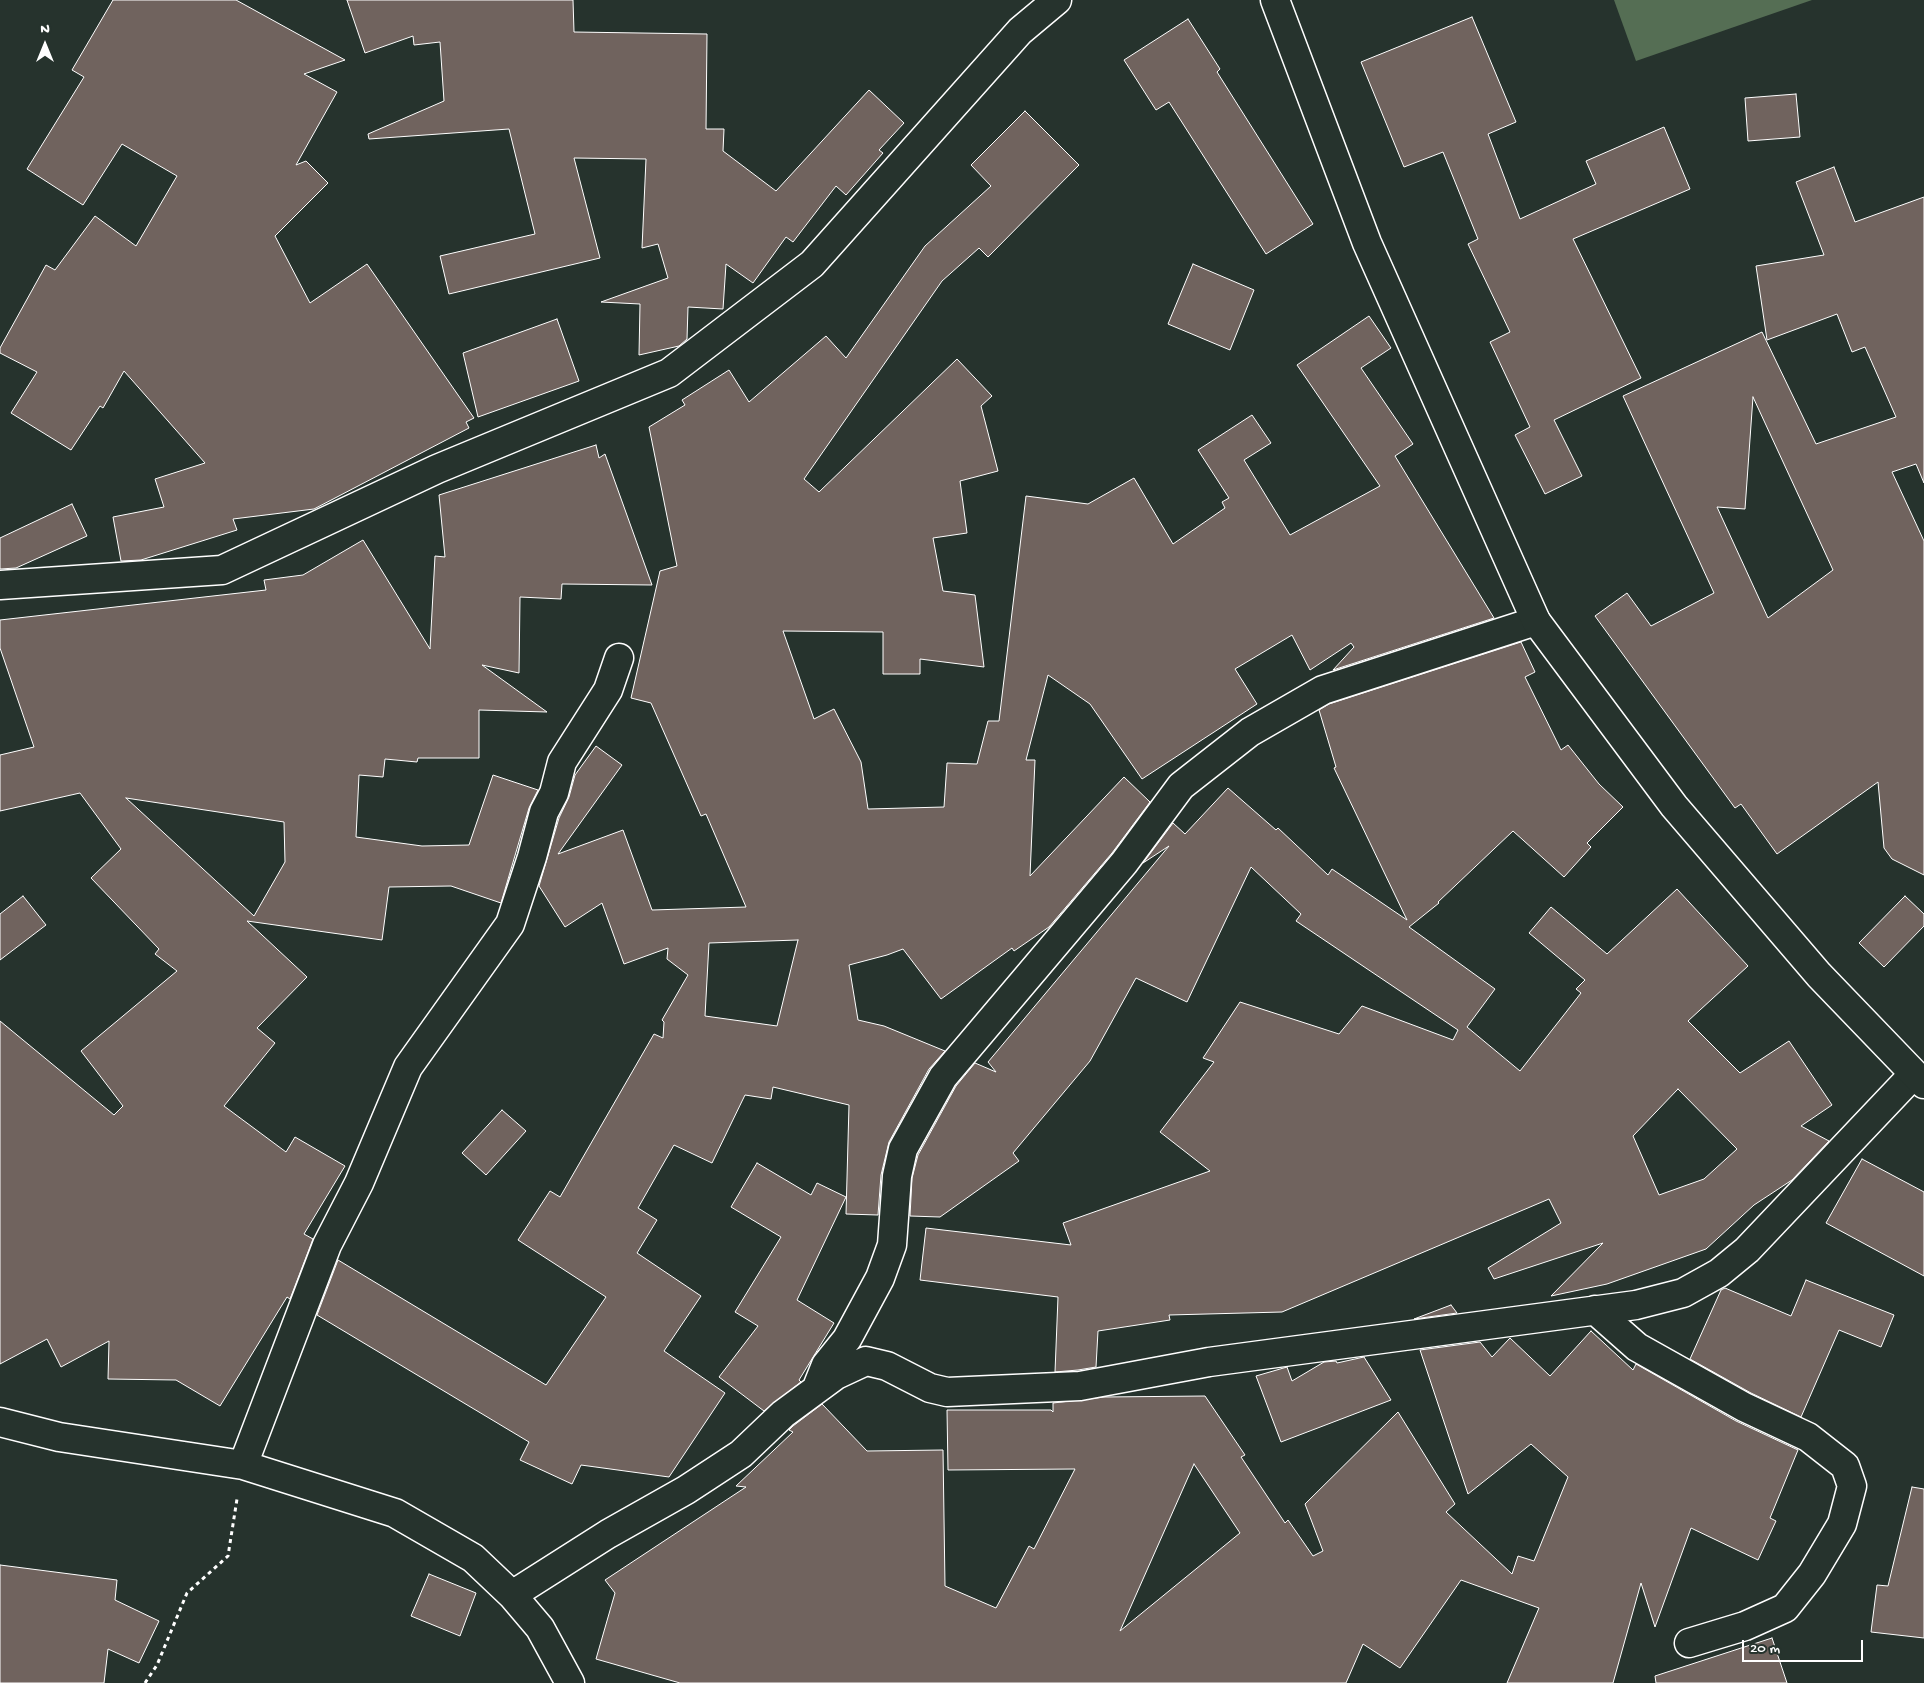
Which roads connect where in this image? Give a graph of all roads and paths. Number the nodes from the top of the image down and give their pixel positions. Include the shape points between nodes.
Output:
1 (1058, 0) edge
2 (1275, 0) edge
3 (0, 585) edge
4 (1536, 621) junction
5 (618, 658) dead end
6 (1919, 1080) edge
7 (1594, 1310) junction
8 (816, 1390) junction
9 (0, 1422) edge
10 (243, 1465) junction
11 (512, 1595) junction
12 (1689, 1643) dead end
13 (145, 1683) edge
14 (570, 1683) edge

1 - 3 street via 1020,31 812,264 669,373 438,469 222,570
2 - 4 street via 1367,243
4 - 6 street via 1674,806 1819,975
4 - 8 street via 1323,690 1250,732 1181,786 1124,863 943,1077 903,1149 897,1176 892,1245 880,1278 847,1339 826,1365
5 - 10 street via 608,690 562,762 510,924 408,1067 359,1183 327,1245
6 - 7 street via 1747,1250 1719,1273 1683,1293 1636,1305
7 - 8 street via 1209,1362 1080,1386 946,1392 930,1388 887,1366 866,1362 852,1366
7 - 12 street via 1637,1347 1744,1408 1808,1437 1845,1466 1852,1486 1842,1524 1812,1574 1785,1608 1746,1626
8 - 11 street via 783,1414 741,1454
9 - 10 street via 59,1437
10 - 11 street via 395,1513 473,1558
10 - 13 path via 228,1556 187,1593 157,1665
11 - 14 street via 540,1628

